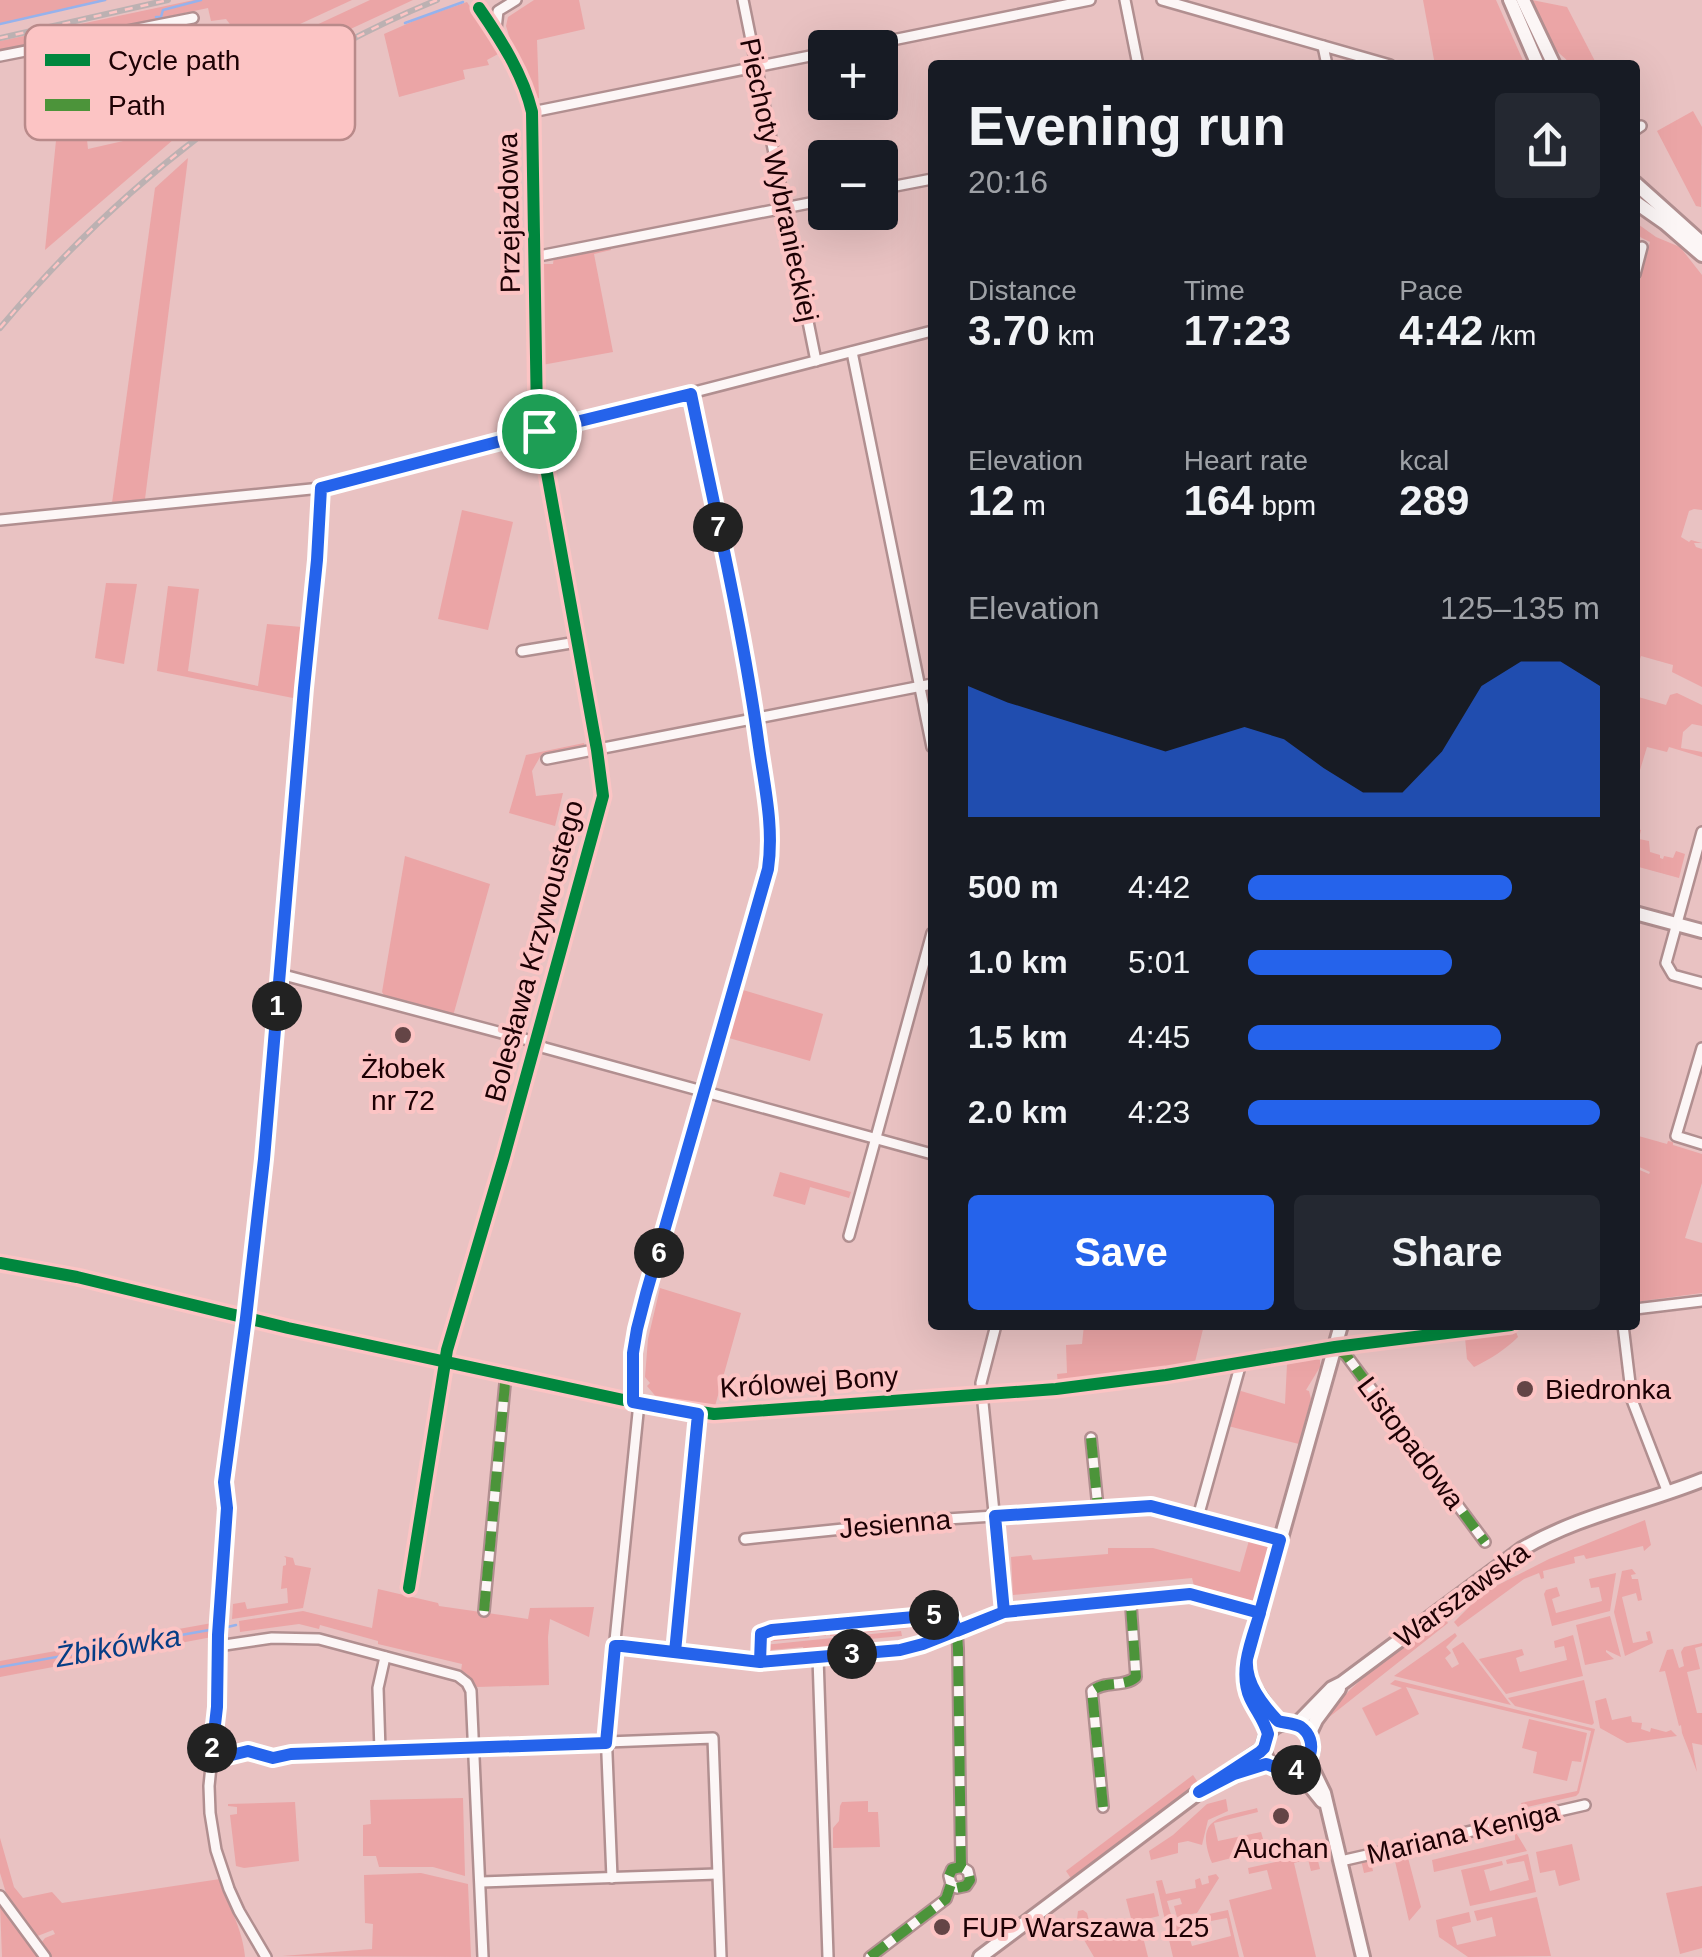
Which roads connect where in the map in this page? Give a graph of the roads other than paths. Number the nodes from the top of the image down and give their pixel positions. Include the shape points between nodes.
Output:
1 (516, 0) edge
2 (742, 0) edge
3 (1090, 0) edge
4 (1125, 0) edge
5 (1162, 0) edge
6 (1510, 0) edge
7 (1523, 0) edge
8 (479, 8) dead end
9 (194, 18) dead end
10 (158, 25) edge
11 (496, 32) junction
12 (898, 39) edge
13 (1323, 46) junction
14 (25, 51) edge
15 (0, 56) edge
16 (808, 56) edge
17 (1137, 60) edge
18 (1326, 60) edge
19 (1372, 60) edge
20 (1536, 60) edge
21 (1552, 60) edge
22 (756, 66) junction
23 (532, 112) junction
24 (928, 180) edge
25 (898, 186) edge
26 (1640, 187) edge
27 (808, 203) edge
28 (1640, 206) edge
29 (784, 208) junction
30 (1702, 243) edge
31 (1642, 248) dead end
32 (1640, 255) edge
33 (1702, 255) edge
34 (534, 258) junction
35 (928, 332) edge
36 (852, 352) junction
37 (816, 361) junction
38 (691, 394) junction
39 (539, 431) junction
40 (321, 488) junction
41 (0, 520) edge
42 (577, 642) junction
43 (522, 651) dead end
44 (928, 685) edge
45 (920, 686) junction
46 (756, 719) junction
47 (928, 727) edge
48 (597, 750) junction
49 (547, 758) dead end
50 (1702, 832) edge
51 (1640, 914) edge
52 (1676, 924) junction
53 (1702, 932) edge
54 (928, 947) edge
55 (280, 974) junction
56 (1702, 983) edge
57 (535, 1042) junction
58 (1702, 1048) edge
59 (704, 1092) junction
60 (876, 1138) junction
61 (1702, 1144) edge
62 (928, 1153) edge
63 (849, 1236) dead end
64 (0, 1262) edge
65 (1702, 1301) edge
66 (1640, 1308) edge
67 (246, 1318) junction
68 (995, 1330) edge
69 (1340, 1330) edge
70 (1474, 1330) edge
71 (1624, 1330) edge
72 (1335, 1347) junction
73 (444, 1360) junction
74 (1241, 1363) junction
75 (506, 1373) junction
76 (983, 1395) junction
77 (636, 1402) junction
78 (698, 1414) junction
79 (1091, 1438) dead end
80 (1702, 1480) edge
81 (1668, 1493) junction
82 (1098, 1508) junction
83 (995, 1516) junction
84 (1198, 1517) junction
85 (745, 1539) dead end
86 (1280, 1540) junction
87 (1485, 1542) dead end
88 (409, 1588) dead end
89 (1131, 1606) dead end
90 (484, 1611) dead end
91 (1004, 1612) junction
92 (1260, 1613) junction
93 (957, 1631) junction
94 (218, 1641) junction
95 (615, 1646) junction
96 (675, 1652) junction
97 (385, 1657) junction
98 (818, 1657) junction
99 (760, 1662) junction
100 (1246, 1672) junction
101 (1342, 1682) junction
102 (1289, 1724) junction
103 (1268, 1734) junction
104 (1309, 1735) junction
105 (606, 1743) junction
106 (474, 1747) junction
107 (1264, 1748) junction
108 (380, 1751) junction
109 (211, 1760) junction
110 (1308, 1760) junction
111 (1270, 1763) junction
112 (1292, 1771) junction
113 (1199, 1792) junction
114 (1586, 1805) dead end
115 (1326, 1806) junction
116 (1103, 1807) dead end
117 (1341, 1861) junction
118 (961, 1867) junction
119 (717, 1874) junction
120 (612, 1878) junction
121 (481, 1882) junction
122 (951, 1884) junction
123 (0, 1896) edge
124 (46, 1957) edge
125 (266, 1957) edge
126 (484, 1957) edge
127 (721, 1957) edge
128 (828, 1957) edge
129 (870, 1957) edge
130 (980, 1957) edge
131 (1363, 1957) edge

1 - 11 street via 498,11
2 - 22 street, Piechoty Wybranieckiej
3 - 12 street
4 - 17 street
5 - 13 street
6 - 20 street
7 - 21 street
8 - 11 street, Przejazdowa
9 - 10 street
11 - 23 street, Przejazdowa
13 - 18 street
13 - 19 street
14 - 15 street
16 - 22 street
22 - 23 street
22 - 29 street, Piechoty Wybranieckiej
23 - 34 street, Przejazdowa
24 - 25 street
26 - 30 street
27 - 29 street
28 - 33 street
29 - 34 street
29 - 37 street, Piechoty Wybranieckiej
31 - 32 street
34 - 39 street, Przejazdowa
35 - 36 street
36 - 37 street
36 - 45 street
37 - 38 street
38 - 39 street
38 - 46 street
39 - 40 street
39 - 42 street, Bolesława Krzywoustego
40 - 41 street
40 - 55 street
42 - 43 street
42 - 48 street, Bolesława Krzywoustego
44 - 45 street
45 - 46 street
45 - 47 street
46 - 48 street
46 - 59 street via 772,846
48 - 49 street
48 - 57 street, Bolesława Krzywoustego via 604,796
50 - 52 street
51 - 52 street
52 - 53 street
52 - 56 street via 1666,967
54 - 60 street
55 - 57 street
55 - 67 street
57 - 59 street
57 - 73 street, Bolesława Krzywoustego
58 - 61 street via 1676,1136
59 - 60 street
59 - 77 street via 637,1329
60 - 62 street
60 - 63 street
64 - 67 street, Królowej Bony
65 - 66 street
67 - 73 street, Królowej Bony
67 - 94 street via 224,1482
68 - 76 street
69 - 72 street
70 - 72 street, Królowej Bony
71 - 81 street via 1632,1400
72 - 74 street, Królowej Bony
72 - 86 street
72 - 87 street, Listopadowa
73 - 75 street, Królowej Bony
73 - 88 street, Bolesława Krzywoustego
74 - 76 street, Królowej Bony
74 - 84 street
75 - 77 street, Królowej Bony
75 - 90 street
76 - 78 street, Królowej Bony
76 - 83 street
77 - 78 street, Królowej Bony
77 - 95 street
78 - 96 street
79 - 82 street
80 - 81 street, Warszawska
81 - 101 street, Warszawska via 1596,1515 1522,1549
82 - 83 street, Jesienna
82 - 84 street, Jesienna via 1151,1506
83 - 85 street, Jesienna
83 - 91 street
84 - 86 street, Jesienna
86 - 92 street
89 - 116 street via 1136,1677 1092,1691
91 - 92 street via 1190,1594
91 - 93 street
92 - 100 street
93 - 98 street via 900,1650
93 - 99 street via 947,1614 772,1630 761,1634
93 - 118 street
94 - 97 street via 309,1638
94 - 109 street
95 - 96 street
95 - 105 street
96 - 99 street
97 - 106 street via 467,1683
97 - 108 street via 378,1688
98 - 99 street
98 - 128 street
100 - 102 street via 1260,1700
100 - 103 street
101 - 102 street, Warszawska
101 - 104 street, Warszawska
102 - 103 street
102 - 104 street
103 - 107 street
104 - 110 street
105 - 106 street
105 - 119 street via 713,1738
105 - 120 street
106 - 108 street
106 - 121 street
107 - 111 street
107 - 113 street
108 - 109 street via 273,1758 248,1751
109 - 125 street via 219,1860 238,1911
110 - 112 street
110 - 115 street, Mariana Keniga
111 - 112 street
111 - 113 street
112 - 115 street, Mariana Keniga
113 - 130 street
114 - 117 street, Mariana Keniga
115 - 117 street, Mariana Keniga
117 - 131 street, Mariana Keniga
118 - 122 street via 950,1872
118 - 122 street via 970,1875 968,1883
119 - 120 street
119 - 127 street
120 - 121 street
121 - 126 street
122 - 129 street via 946,1899
123 - 124 street

